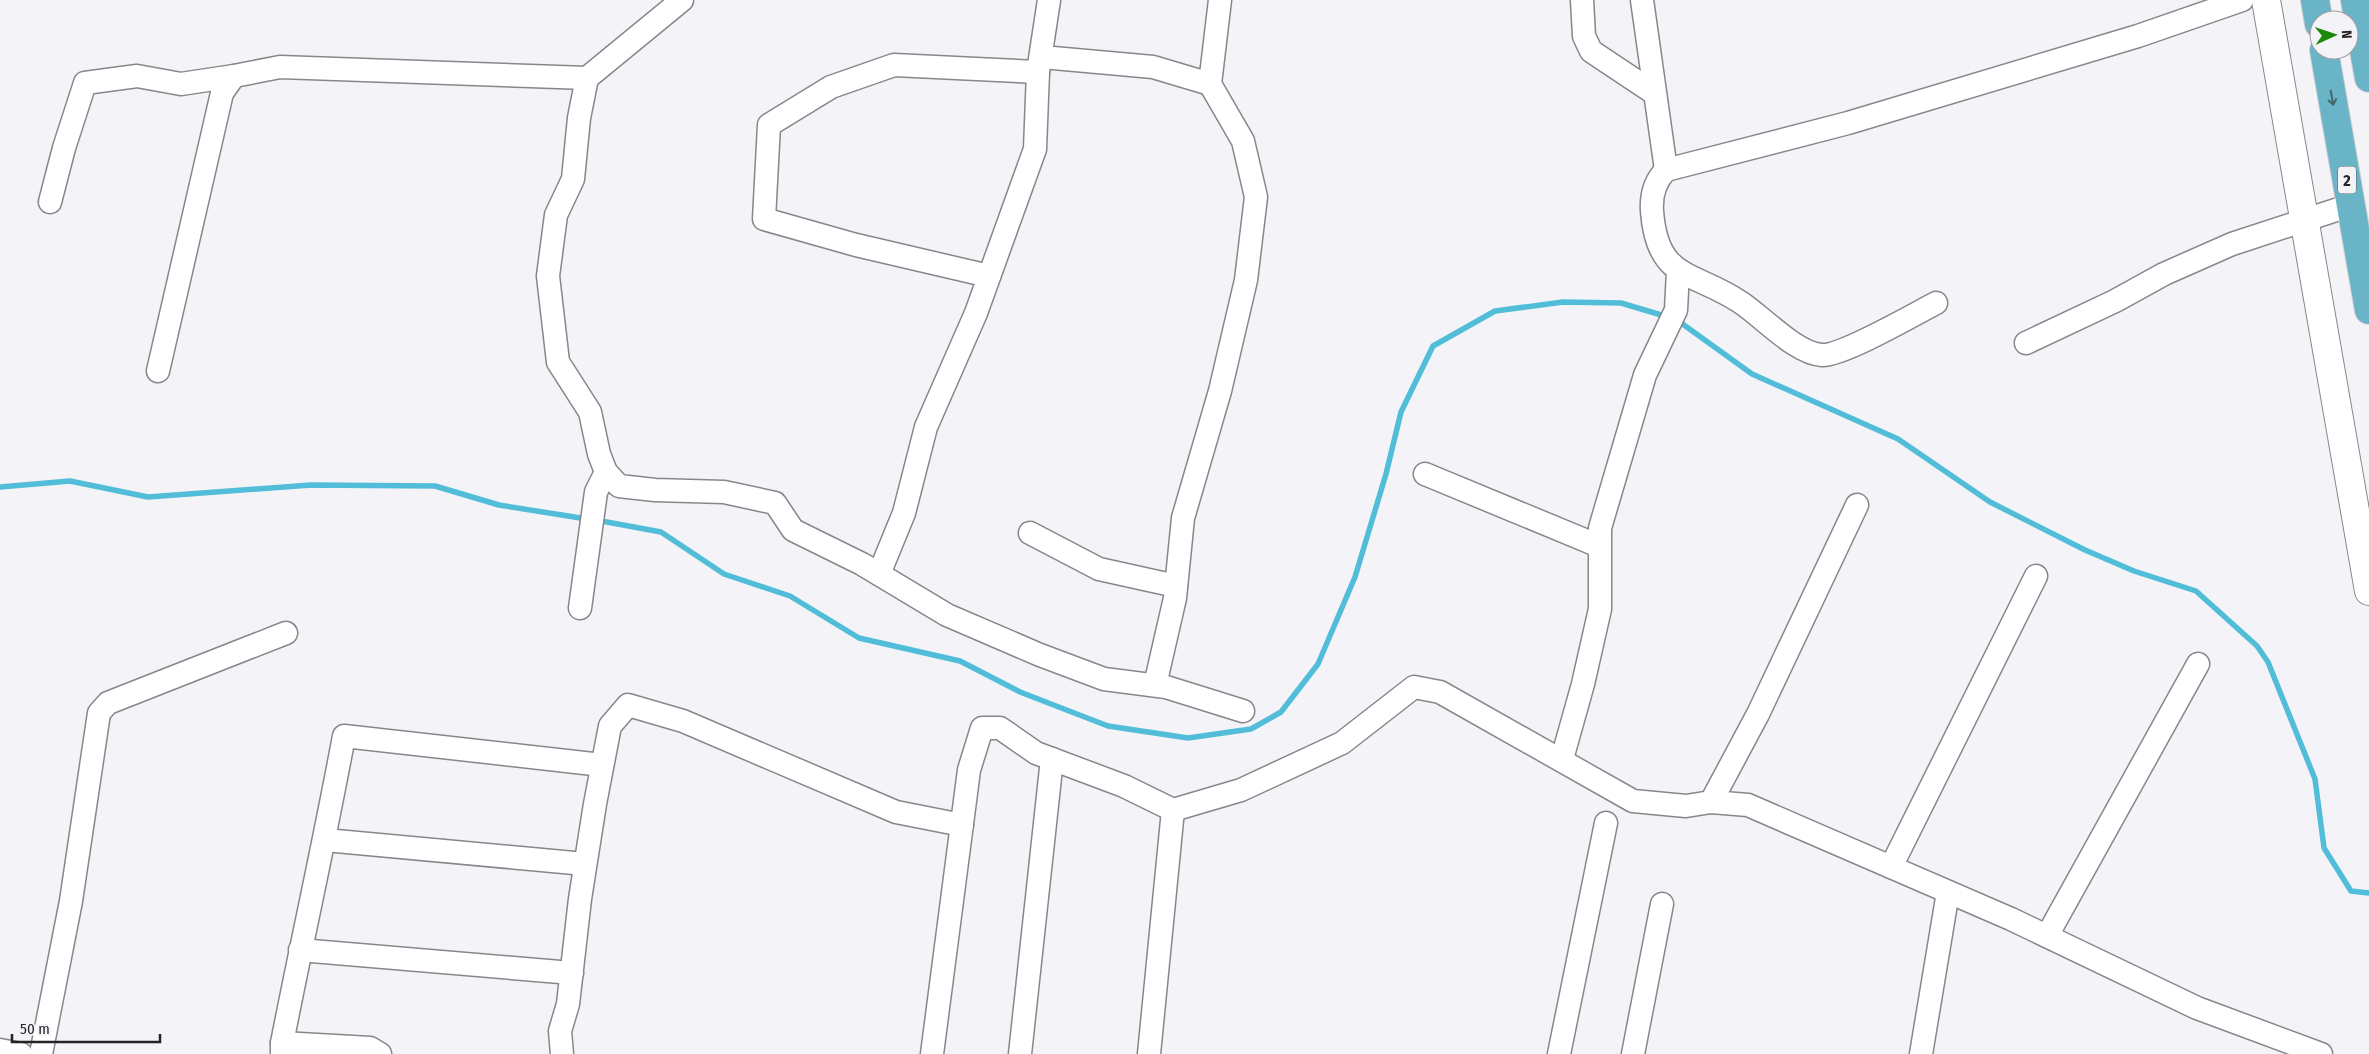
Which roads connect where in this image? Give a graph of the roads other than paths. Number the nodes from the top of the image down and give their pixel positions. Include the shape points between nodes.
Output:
1 (682, 0) edge
2 (1049, 0) edge
3 (1220, 0) edge
4 (1582, 0) edge
5 (1642, 0) edge
6 (2242, 0) edge
7 (2266, 0) edge
8 (2355, 0) edge
9 (2326, 60) edge
10 (1040, 65) junction
11 (234, 76) junction
12 (587, 78) junction
13 (2369, 78) edge
14 (1210, 84) junction
15 (1654, 93) junction
16 (1666, 170) junction
17 (50, 202) dead end
18 (2351, 206) junction
19 (2304, 221) junction
20 (1678, 271) junction
21 (989, 276) junction
22 (1936, 303) dead end
23 (2369, 310) edge
24 (2026, 343) dead end
25 (158, 372) dead end
26 (606, 472) junction
27 (1425, 474) dead end
28 (1857, 505) dead end
29 (1030, 533) dead end
30 (1599, 546) junction
31 (879, 574) junction
32 (2036, 576) dead end
33 (1176, 586) junction
34 (2369, 591) edge
35 (580, 608) dead end
36 (286, 633) dead end
37 (2198, 664) dead end
38 (1154, 685) junction
39 (1243, 711) dead end
40 (1052, 759) junction
41 (1562, 759) junction
42 (602, 765) junction
43 (1711, 802) junction
44 (1173, 810) junction
45 (1606, 823) dead end
46 (962, 825) junction
47 (325, 840) junction
48 (585, 864) junction
49 (1891, 867) junction
50 (1948, 892) junction
51 (1662, 904) dead end
52 (2047, 936) junction
53 (300, 950) junction
54 (572, 973) junction
55 (282, 1048) edge
56 (0, 1050) edge
57 (21, 1054) edge
58 (41, 1054) edge
59 (380, 1054) edge
60 (562, 1054) edge
61 (932, 1054) edge
62 (1020, 1054) edge
63 (1149, 1054) edge
64 (1559, 1054) edge
65 (1633, 1054) edge
66 (1921, 1054) edge
67 (2321, 1054) edge

1 - 12 street
2 - 10 street
3 - 14 street
4 - 15 street via 1584,36 1591,52
5 - 15 street
6 - 16 street via 2138,36 1857,120
7 - 19 main road
8 - 13 highway
9 -> 18 highway, 2
10 - 14 street via 1153,67
10 - 21 street via 1035,149
10 - 21 street via 894,65 831,86 769,125 764,219 856,245
11 - 12 street via 280,67
11 - 17 street via 181,84 137,76 85,83
11 - 25 street via 222,92
12 - 26 street via 573,179 556,215 548,276 558,362 590,412
14 - 33 street via 1243,141 1256,197 1246,280 1220,391 1183,518
15 - 16 street
16 - 20 street via 1658,178 1651,202 1653,225 1660,251
18 - 19 street
18 - 23 highway, 2
19 - 24 street via 2232,244
19 - 34 main road
20 - 22 street via 1740,301 1805,351 1823,356 1840,351
20 - 30 street via 1676,310 1645,375 1600,528
21 - 31 street via 926,427 904,513
26 - 31 street via 619,486 724,492 775,503 793,530
26 - 35 street via 596,492
27 - 30 street
28 - 43 street via 1758,714
29 - 33 street via 1098,569
30 - 41 street via 1600,609
31 - 38 street via 947,615 1040,655 1104,679
32 - 49 street
33 - 38 street
36 - 58 street via 108,703 99,713 71,901
37 - 52 street
38 - 39 street
40 - 44 street via 1124,786
40 - 46 street via 1036,753 1000,728 982,728 969,770
40 - 62 street
41 - 43 street via 1633,800 1686,806
41 - 44 street via 1440,692 1414,687 1342,743 1241,790
42 - 46 street via 610,726 628,705 683,721 896,812
42 - 47 street via 344,736
42 - 48 street
43 - 49 street via 1748,805
44 - 63 street
45 - 64 street
46 - 61 street
47 - 48 street
47 - 53 street
48 - 54 street
49 - 50 street
50 - 52 street
50 - 66 street
51 - 65 street
52 - 67 street via 2197,1008
53 - 54 street
53 - 55 street
54 - 60 street via 560,1031
55 - 59 street via 370,1048
56 - 57 street

